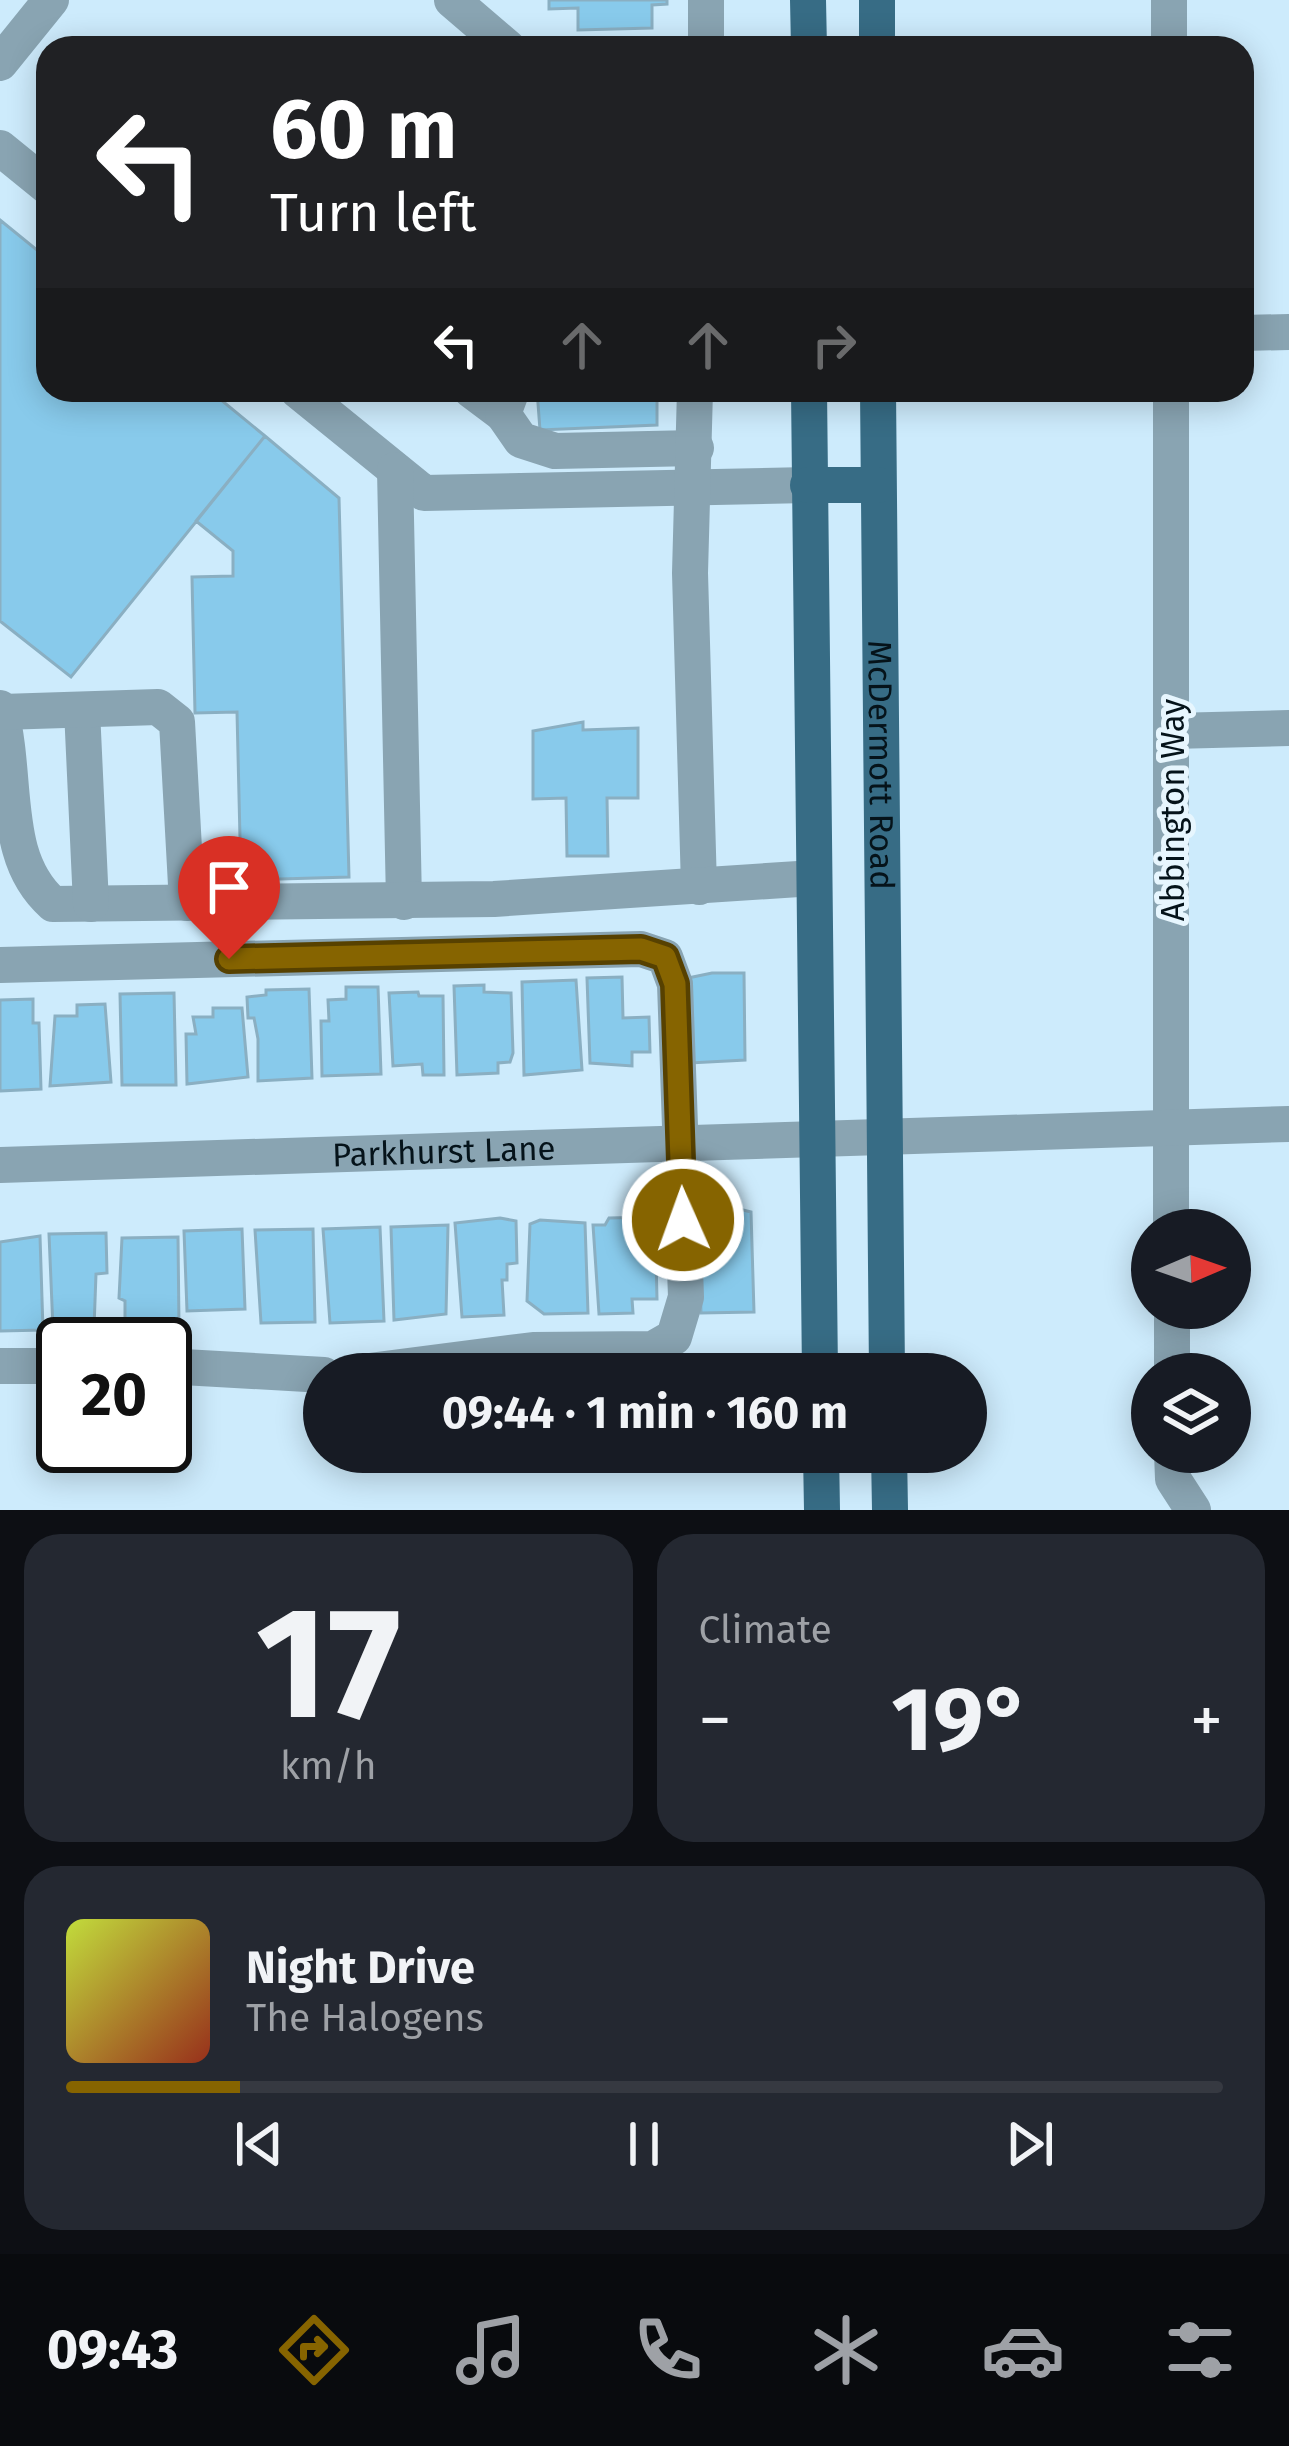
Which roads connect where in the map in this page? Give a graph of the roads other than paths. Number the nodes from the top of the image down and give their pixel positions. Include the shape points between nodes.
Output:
1 (51, 0) edge
2 (452, 0) edge
3 (706, 0) edge
4 (808, 0) edge
5 (877, 0) edge
6 (1169, 0) edge
7 (494, 36) edge
8 (706, 36) edge
9 (809, 36) edge
10 (877, 36) edge
11 (1169, 36) edge
12 (0, 63) edge
13 (0, 148) edge
14 (36, 177) edge
15 (1289, 332) edge
16 (1254, 333) edge
17 (312, 402) edge
18 (507, 402) edge
19 (695, 402) edge
20 (809, 402) edge
21 (878, 402) edge
22 (1171, 402) edge
23 (696, 448) junction
24 (395, 470) junction
25 (878, 484) junction
26 (808, 485) junction
27 (692, 488) junction
28 (1, 710) edge
29 (82, 710) junction
30 (1289, 728) edge
31 (1172, 731) junction
32 (814, 878) junction
33 (699, 887) junction
34 (404, 902) junction
35 (187, 903) junction
36 (91, 904) junction
37 (0, 965) edge
38 (1289, 1124) edge
39 (1171, 1127) junction
40 (818, 1139) junction
41 (885, 1139) junction
42 (681, 1144) junction
43 (0, 1165) edge
44 (1171, 1209) edge
45 (510, 1353) edge
46 (820, 1353) edge
47 (887, 1353) edge
48 (0, 1366) edge
49 (36, 1366) edge
50 (192, 1368) edge
51 (303, 1374) edge
52 (821, 1473) edge
53 (889, 1473) edge
54 (1173, 1473) edge
55 (1192, 1509) edge
56 (822, 1510) edge
57 (890, 1510) edge

1 - 12 street
2 - 7 street
3 - 8 street
4 - 9 main road
5 - 10 main road
6 - 11 street
13 - 14 street
15 - 16 street
17 - 24 street
18 - 23 street via 521,440 555,451
19 - 23 street
20 - 26 main road, McDermott Road
21 - 25 main road, McDermott Road
22 - 31 street, Abbington Way
23 - 27 street
24 - 27 street via 424,493
24 - 34 street
25 - 26 main road
25 - 41 main road, McDermott Road
26 - 27 street
26 - 32 main road, McDermott Road
27 - 33 street
28 - 29 street
28 - 36 street via 4,852 31,892 53,904
29 - 35 street via 158,707 177,722
29 - 36 street
30 - 31 street
31 - 39 street, Abbington Way
32 - 33 street
32 - 40 main road, McDermott Road
33 - 34 street
34 - 35 street
35 - 36 street
37 - 42 street via 641,949 665,957 675,984
38 - 39 street, Parkhurst Lane
39 - 41 street, Parkhurst Lane
39 - 44 street, Abbington Way
40 - 41 street, Parkhurst Lane
40 - 42 street, Parkhurst Lane
40 - 46 main road, McDermott Road
41 - 47 main road, McDermott Road
42 - 43 street, Parkhurst Lane
42 - 45 street via 686,1297 674,1337 653,1349
48 - 49 street
50 - 51 street
52 - 56 main road
53 - 57 main road
54 - 55 street

